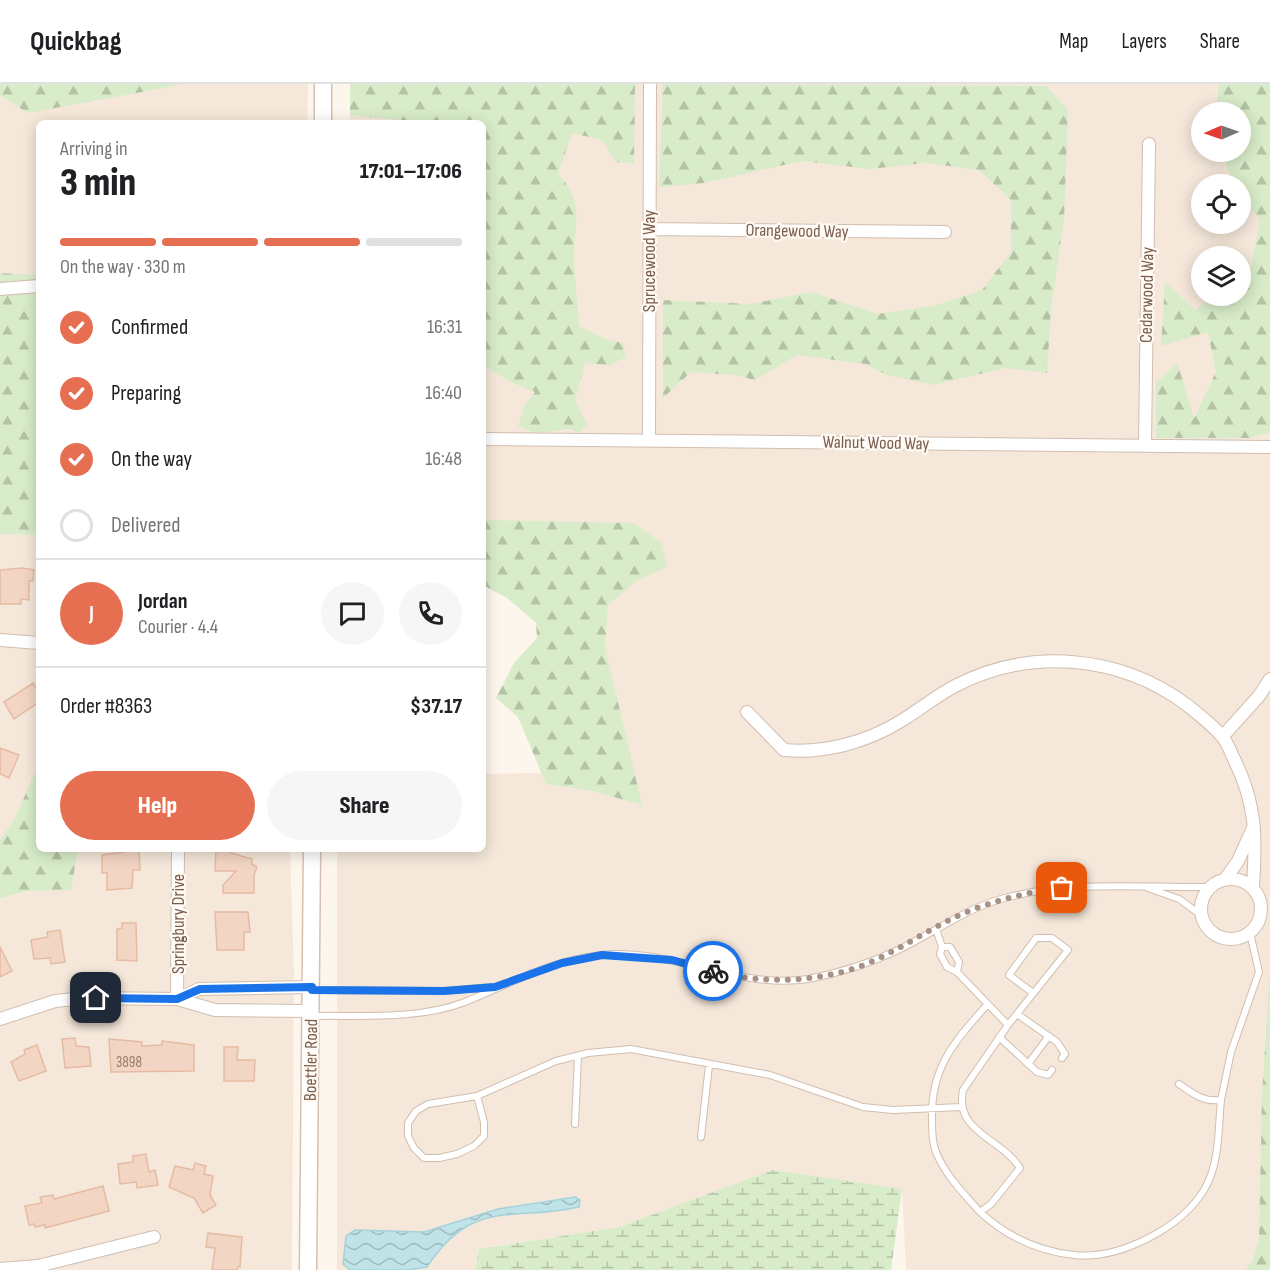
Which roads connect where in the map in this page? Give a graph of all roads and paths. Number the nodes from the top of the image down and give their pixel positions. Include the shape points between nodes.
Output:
1 (323, 84) edge
2 (650, 84) edge
3 (323, 120) edge
4 (1149, 144) dead end
5 (650, 229) junction
6 (945, 232) dead end
7 (36, 286) edge
8 (0, 289) edge
9 (486, 439) edge
10 (649, 439) junction
11 (1145, 446) junction
12 (1269, 447) edge
13 (0, 640) edge
14 (36, 643) edge
15 (1270, 679) edge
16 (747, 712) dead end
17 (1223, 736) junction
18 (1255, 824) junction
19 (178, 852) edge
20 (312, 852) edge
21 (1226, 878) junction
22 (1142, 886) junction
23 (1209, 887) junction
24 (1253, 887) junction
25 (1201, 915) junction
26 (936, 928) junction
27 (1250, 933) junction
28 (942, 946) junction
29 (957, 972) junction
30 (495, 987) junction
31 (312, 989) junction
32 (1033, 993) junction
33 (177, 999) junction
34 (987, 1005) junction
35 (312, 1013) junction
36 (1017, 1014) junction
37 (0, 1019) edge
38 (1008, 1025) junction
39 (1049, 1036) junction
40 (999, 1037) junction
41 (578, 1056) junction
42 (1062, 1058) dead end
43 (1028, 1064) junction
44 (709, 1065) junction
45 (1052, 1070) dead end
46 (1179, 1084) dead end
47 (477, 1096) junction
48 (1221, 1100) junction
49 (962, 1107) junction
50 (931, 1109) junction
51 (575, 1124) dead end
52 (701, 1137) dead end
53 (980, 1212) junction
54 (154, 1237) dead end
55 (0, 1269) edge
56 (308, 1270) edge

1 - 3 street
2 - 5 street, Sprucewood Way
4 - 11 street, Cedarwood Way
5 - 6 street, Orangewood Way
5 - 10 street, Sprucewood Way
7 - 8 street
9 - 10 street, Walnut Wood Way
10 - 11 street, Walnut Wood Way
11 - 12 street, Walnut Wood Way
13 - 14 street
15 - 17 street
16 - 17 street via 784,750 832,748 901,722 954,686 987,672 1056,661 1092,663 1163,687
17 - 18 street via 1244,779
18 - 21 street
18 - 24 street
19 - 33 street, Springbury Drive
20 - 31 street, Boettler Road
21 - 23 street
21 - 24 street via 1245,881
22 - 23 lane
22 - 25 lane via 1179,899
22 - 26 lane via 1040,890 999,900
23 - 25 street via 1203,896
24 - 27 street via 1262,905 1261,915
25 - 27 street via 1221,938
26 - 28 lane
26 - 30 lane via 897,951 850,970 806,979 761,981 672,960 602,955 562,963
27 - 48 lane via 1259,972 1231,1052
28 - 29 lane via 940,954 947,967
28 - 29 lane via 950,947 958,962
29 - 34 lane
30 - 31 lane via 444,991
30 - 35 lane via 463,1002 411,1012
31 - 33 street via 200,989
31 - 35 street, Boettler Road
32 - 32 lane via 1068,950 1052,938 1036,938 1009,975
32 - 36 lane
33 - 35 street via 215,1010
33 - 37 street via 55,1001
34 - 38 lane
34 - 50 lane via 945,1057 933,1086
35 - 56 street, Boettler Road
36 - 38 lane
36 - 39 lane
38 - 40 lane
39 - 42 lane via 1058,1042 1065,1054
39 - 43 lane
40 - 43 lane
40 - 49 lane via 963,1090
41 - 44 lane via 631,1049
41 - 47 lane via 556,1061
41 - 51 lane
43 - 45 lane via 1048,1075
44 - 50 lane via 770,1075 863,1107
44 - 52 lane
46 - 48 lane via 1198,1098
47 - 47 lane via 428,1104 416,1111 408,1123 408,1136 414,1148 424,1158 439,1158 474,1146 484,1136
48 - 53 lane via 1215,1161 1205,1188 1187,1213 1135,1245 1076,1256 1046,1250 1017,1240
49 - 50 lane
49 - 53 lane via 967,1122 1020,1167 992,1204
50 - 53 lane via 936,1152 953,1181
54 - 55 street via 48,1264

